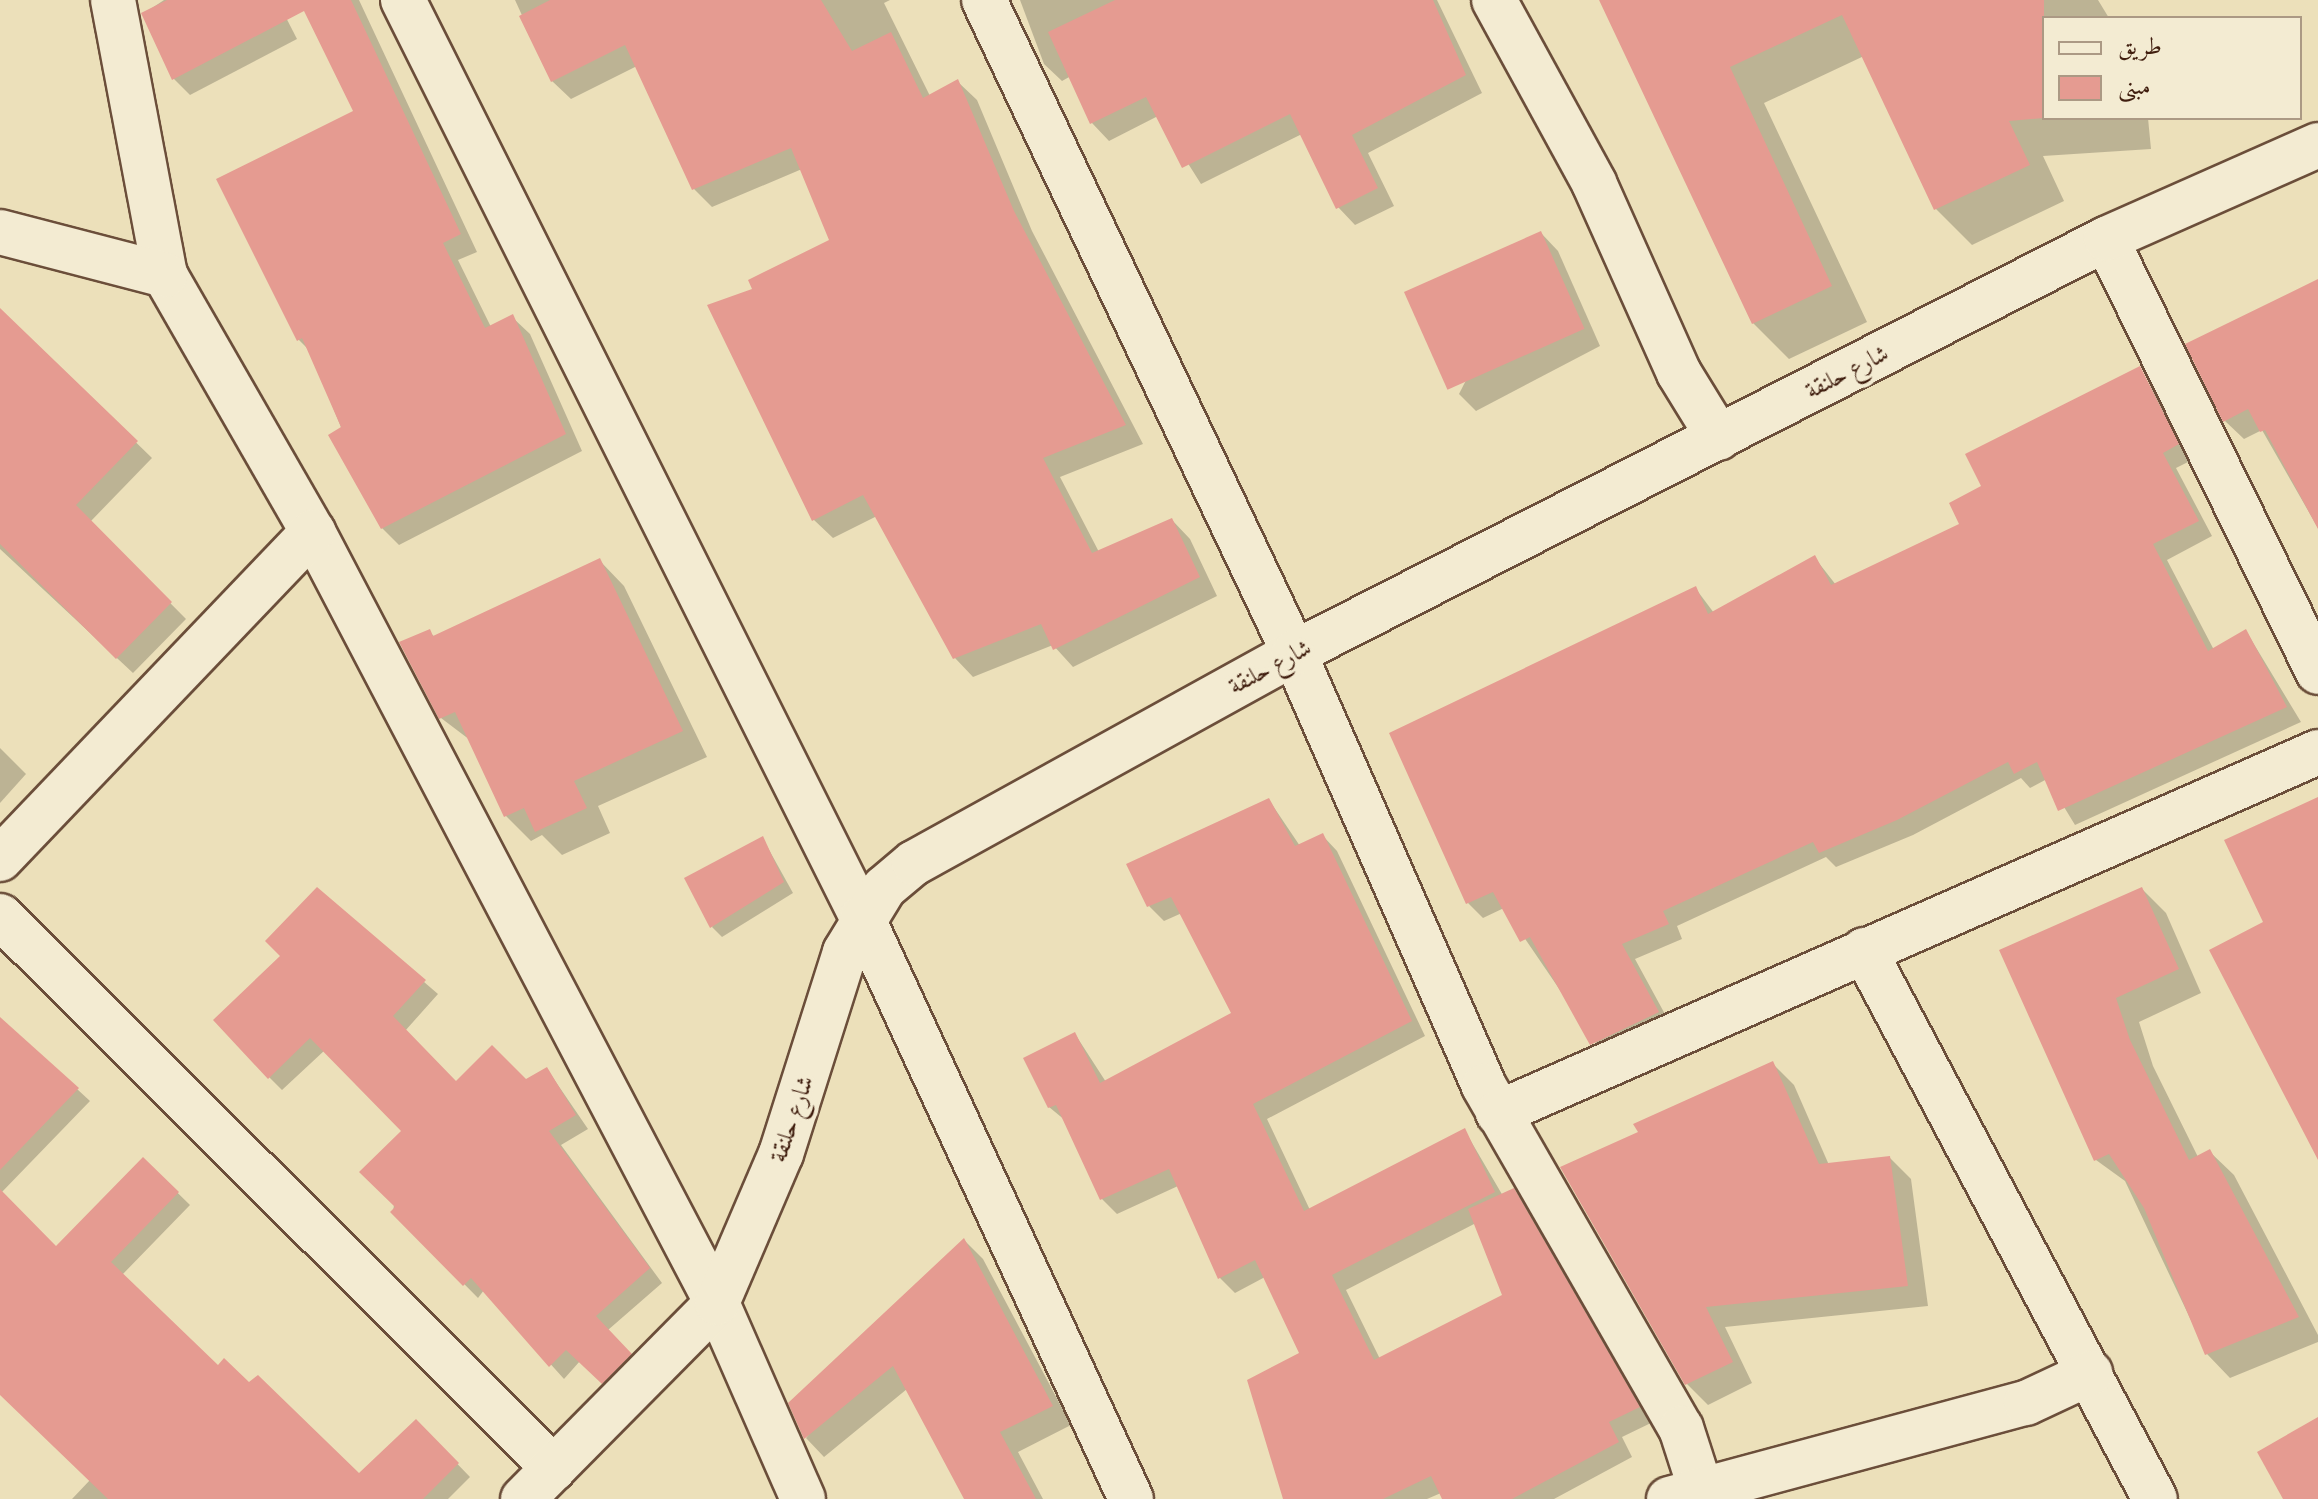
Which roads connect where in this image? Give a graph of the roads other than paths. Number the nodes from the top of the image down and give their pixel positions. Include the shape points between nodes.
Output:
1 (113, 0) edge
2 (403, 0) edge
3 (984, 0) edge
4 (1494, 0) edge
5 (2318, 145) edge
6 (0, 232) edge
7 (2106, 239) junction
8 (165, 275) junction
9 (1719, 438) junction
10 (313, 532) junction
11 (1294, 653) junction
12 (2318, 672) edge
13 (2318, 752) edge
14 (0, 859) edge
15 (0, 916) edge
16 (862, 917) junction
17 (1864, 950) junction
18 (1498, 1113) junction
19 (717, 1303) junction
20 (2090, 1373) junction
21 (554, 1468) junction
22 (1685, 1493) edge
23 (523, 1499) edge
24 (803, 1499) edge
25 (1131, 1499) edge
26 (2155, 1499) edge

1 - 8 street
2 - 16 street
3 - 11 street
4 - 9 street
5 - 7 street, شارع حلنقة
6 - 8 street
7 - 9 street, شارع حلنقة
7 - 12 street
8 - 10 street
9 - 11 street, شارع حلنقة
10 - 14 street
10 - 19 street
11 - 16 street, شارع حلنقة via 978,823 914,863
11 - 18 street
13 - 17 street
15 - 21 street
16 - 19 street, شارع حلنقة via 781,1154
16 - 25 street
17 - 18 street
17 - 20 street
18 - 22 street via 1681,1428
19 - 21 street, شارع حلنقة
19 - 24 street
20 - 22 street via 2026,1403
20 - 26 street
21 - 23 street, شارع حلنقة

